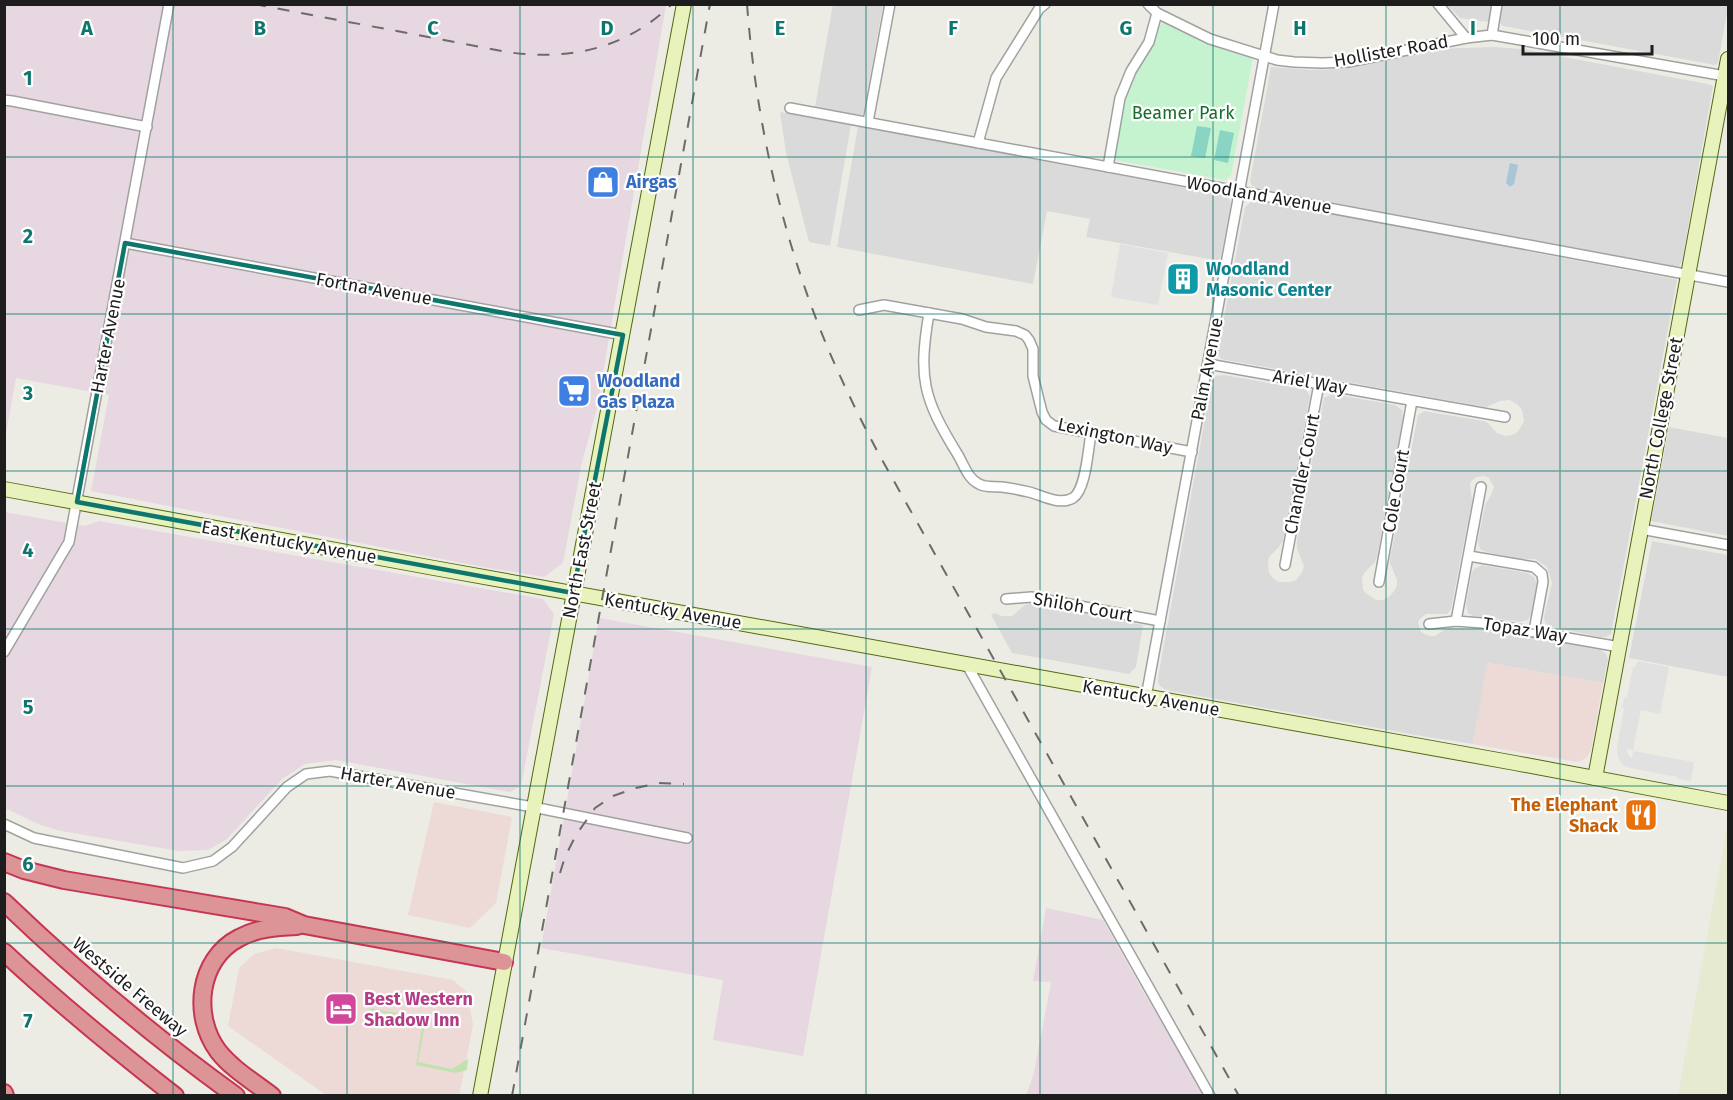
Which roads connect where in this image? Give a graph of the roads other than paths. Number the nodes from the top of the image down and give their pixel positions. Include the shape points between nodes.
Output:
1 (169, 4) edge
2 (684, 4) edge
3 (890, 4) edge
4 (1045, 4) edge
5 (1148, 4) edge
6 (1274, 4) edge
7 (1438, 4) edge
8 (1497, 4) edge
9 (1157, 13) junction
10 (1492, 34) junction
11 (1466, 38) junction
12 (1264, 57) junction
13 (1728, 59) edge
14 (1725, 76) junction
15 (4, 100) edge
16 (790, 108) dead end
17 (868, 122) junction
18 (147, 127) junction
19 (978, 143) junction
20 (1108, 167) junction
21 (1240, 192) junction
22 (125, 243) junction
23 (1688, 274) junction
24 (1728, 282) edge
25 (859, 310) dead end
26 (929, 313) junction
27 (623, 335) junction
28 (1208, 364) junction
29 (1318, 384) junction
30 (1412, 401) junction
31 (1505, 417) dead end
32 (1091, 434) junction
33 (1191, 452) junction
34 (1481, 487) dead end
35 (4, 489) edge
36 (77, 502) junction
37 (1641, 529) junction
38 (1728, 544) edge
39 (1469, 556) junction
40 (1285, 565) dead end
41 (1379, 582) dead end
42 (573, 593) junction
43 (1006, 599) dead end
44 (1160, 621) junction
45 (1456, 621) junction
46 (1429, 624) dead end
47 (1534, 631) junction
48 (1620, 647) junction
49 (4, 652) edge
50 (967, 665) junction
51 (1146, 697) junction
52 (1595, 778) junction
53 (1728, 803) edge
54 (533, 807) junction
55 (4, 824) edge
56 (687, 838) dead end
57 (4, 862) edge
58 (4, 902) edge
59 (304, 926) junction
60 (4, 952) edge
61 (504, 962) junction
62 (175, 1095) edge
63 (236, 1095) edge
64 (272, 1095) edge
65 (480, 1095) edge
66 (1210, 1095) edge

1 - 18 street, Harter Avenue
2 - 27 street, North East Street
3 - 17 street
4 - 19 street via 996,78
5 - 9 street, Hollister Road
6 - 12 street, Palm Avenue
7 - 11 street
8 - 10 street
9 - 12 street, Hollister Road via 1210,39
9 - 20 street via 1149,42 1124,85
10 - 11 street, Hollister Road
10 - 14 street, Hollister Road
11 - 12 street, Hollister Road via 1348,62 1294,62
12 - 21 street, Palm Avenue
13 - 14 street, North College Street
14 - 23 street, North College Street
15 - 18 street
16 - 17 street, Woodland Avenue
17 - 19 street, Woodland Avenue
18 - 22 street, Harter Avenue
19 - 20 street, Woodland Avenue
20 - 21 street, Woodland Avenue
21 - 23 street, Woodland Avenue
21 - 28 street, Palm Avenue
22 - 27 street, Fortna Avenue
22 - 36 street, Harter Avenue
23 - 24 street, Woodland Avenue
23 - 37 street, North College Street
25 - 26 street via 884,304
26 - 32 street, Lexington Way via 1025,335 1033,349 1033,376 1046,420 1054,426
26 - 32 street via 923,365 929,401 970,477 979,484 1035,493 1053,500 1073,498 1084,482
27 - 42 street, North East Street
28 - 29 street, Ariel Way
28 - 33 street, Palm Avenue
29 - 30 street, Ariel Way
29 - 40 street, Chandler Court
30 - 31 street, Ariel Way
30 - 41 street, Cole Court
32 - 33 street, Lexington Way
33 - 44 street, Palm Avenue
34 - 39 street
35 - 36 street, East Kentucky Avenue
36 - 42 street, East Kentucky Avenue
36 - 49 street, Harter Avenue via 69,542
37 - 38 street
37 - 48 street, North College Street
39 - 45 street
39 - 47 street via 1534,567 1542,574
42 - 50 street, Kentucky Avenue
42 - 54 street, North East Street
43 - 44 street, Shiloh Court via 1031,597
44 - 51 street, Palm Avenue
45 - 46 street, Topaz Way
45 - 47 street, Topaz Way
47 - 48 street, Topaz Way
48 - 52 street, North College Street
50 - 51 street, Kentucky Avenue
50 - 66 street
51 - 52 street, Kentucky Avenue
52 - 53 street, Kentucky Avenue
54 - 55 street, Harter Avenue via 352,774 306,774 288,787 232,847 213,861 183,868 34,838
54 - 56 street, Harter Avenue
54 - 61 street, North East Street
57 - 59 highway via 64,880 285,917
58 - 63 highway, Westside Freeway via 120,1006
59 - 61 highway
59 - 64 highway via 269,928 236,939 216,958 202,994 204,1022 219,1052
60 - 62 highway via 61,1004
61 - 65 street, North East Street

